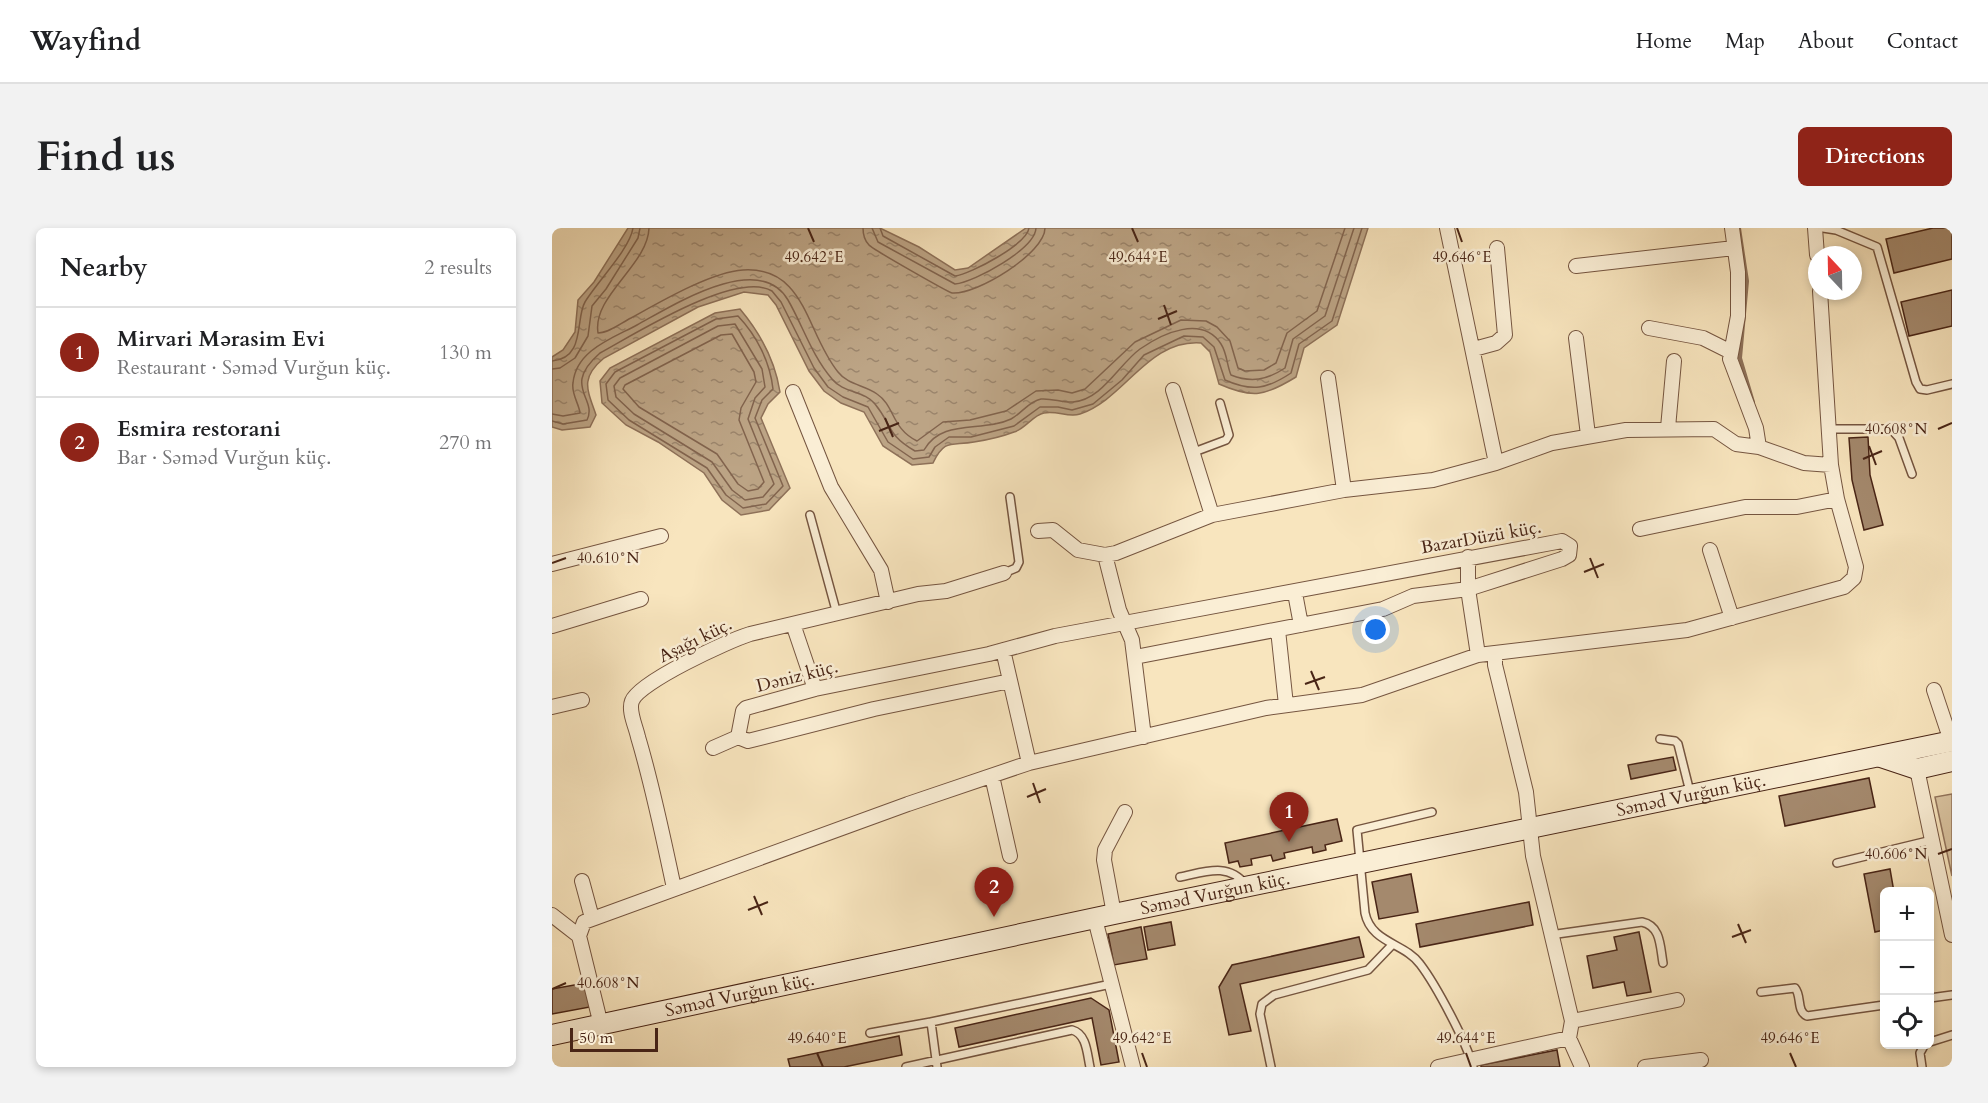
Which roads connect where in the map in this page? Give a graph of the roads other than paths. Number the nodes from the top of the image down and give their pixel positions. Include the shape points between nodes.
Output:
1 (1447, 228) edge
2 (1732, 228) edge
3 (1815, 228) edge
4 (1823, 228) edge
5 (1816, 246) edge
6 (1497, 248) dead end
7 (1734, 248) junction
8 (1576, 266) dead end
9 (1821, 300) edge
10 (1650, 328) dead end
11 (1576, 338) dead end
12 (1474, 349) junction
13 (1731, 352) junction
14 (1674, 361) dead end
15 (1328, 378) dead end
16 (1952, 384) edge
17 (1173, 390) dead end
18 (793, 392) dead end
19 (1220, 403) dead end
20 (1668, 428) junction
21 (1830, 429) junction
22 (1588, 435) junction
23 (1759, 447) junction
24 (1194, 452) junction
25 (1496, 463) junction
26 (1831, 465) junction
27 (1912, 474) dead end
28 (1344, 490) junction
29 (1010, 496) dead end
30 (1836, 499) junction
31 (810, 515) dead end
32 (1212, 515) junction
33 (1640, 529) dead end
34 (1038, 531) dead end
35 (661, 536) dead end
36 (1710, 550) dead end
37 (1105, 555) junction
38 (1468, 557) junction
39 (552, 564) edge
40 (1004, 573) joint
41 (1468, 589) junction
42 (1295, 593) junction
43 (641, 598) dead end
44 (888, 602) junction
45 (837, 614) junction
46 (1732, 618) junction
47 (1126, 623) junction
48 (793, 624) junction
49 (1301, 625) junction
50 (552, 626) edge
51 (1278, 630) junction
52 (1004, 650) junction
53 (1495, 653) junction
54 (1478, 655) junction
55 (1136, 657) junction
56 (1010, 681) junction
57 (814, 689) junction
58 (1934, 690) dead end
59 (582, 700) dead end
60 (1286, 705) junction
61 (552, 707) edge
62 (738, 736) junction
63 (1144, 737) junction
64 (1660, 739) dead end
65 (1952, 741) edge
66 (713, 748) dead end
67 (1914, 749) junction
68 (1879, 756) junction
69 (1952, 761) edge
70 (1029, 763) junction
71 (1917, 769) junction
72 (992, 776) junction
73 (1690, 794) junction
74 (1125, 812) dead end
75 (1432, 812) dead end
76 (1530, 828) junction
77 (1932, 840) junction
78 (1010, 856) dead end
79 (1837, 862) dead end
80 (1358, 864) junction
81 (1180, 877) dead end
82 (582, 881) dead end
83 (1247, 887) junction
84 (675, 888) junction
85 (1114, 914) junction
86 (552, 915) edge
87 (592, 918) junction
88 (1095, 919) junction
89 (1550, 934) junction
90 (1952, 935) edge
91 (579, 936) junction
92 (1392, 945) junction
93 (1663, 963) dead end
94 (1111, 984) junction
95 (1761, 992) dead end
96 (1952, 995) edge
97 (1934, 997) edge
98 (1677, 1000) dead end
99 (1880, 1006) edge
100 (1572, 1021) junction
101 (931, 1022) junction
102 (601, 1025) junction
103 (870, 1033) dead end
104 (552, 1035) edge
105 (1952, 1035) edge
106 (1569, 1038) junction
107 (1934, 1040) edge
108 (1922, 1049) edge
109 (1701, 1060) dead end
110 (936, 1064) edge
111 (1472, 1064) edge
112 (906, 1067) edge
113 (1090, 1067) edge
114 (1132, 1067) edge
115 (1271, 1067) edge
116 (1437, 1067) edge
117 (1582, 1067) edge
118 (1645, 1067) edge
119 (1922, 1067) edge

1 - 12 street
2 - 7 street
3 - 5 street
4 - 16 lane via 1877,247 1916,382 1927,390
6 - 12 street via 1505,335 1496,343
7 - 8 street
7 - 13 street via 1738,316
9 - 21 street
10 - 13 street via 1703,338
11 - 22 street
12 - 25 street
13 - 23 street
14 - 20 street
15 - 28 street
17 - 24 street
18 - 44 street via 831,487 881,570
19 - 24 lane via 1229,435 1226,440
20 - 22 street
20 - 23 street via 1714,429 1736,444
21 - 26 street
21 - 27 lane via 1891,429 1899,438
22 - 25 street
23 - 26 street via 1804,463
24 - 32 street
25 - 28 street via 1433,480
26 - 30 street
28 - 32 street
29 - 40 lane via 1019,562 1016,568
30 - 33 street via 1797,507 1745,507
30 - 46 street via 1856,567 1854,578 1844,587
31 - 45 lane
32 - 37 street
34 - 37 street via 1053,530 1072,548
35 - 39 street
36 - 46 street
37 - 47 street
38 - 41 street
38 - 41 street, BazarDüzü küç. via 1562,541 1567,542 1571,551 1562,559
38 - 42 street, BazarDüzü küç.
40 - 44 street, Aşağı küç. via 946,591
41 - 49 street, BazarDüzü küç. via 1413,596 1383,609
41 - 54 street
42 - 47 street, BazarDüzü küç.
42 - 49 street
43 - 50 street
44 - 45 street, Aşağı küç.
45 - 48 street, Aşağı küç.
46 - 53 street via 1687,630
47 - 52 street, Dəniz küç.
47 - 55 street
48 - 57 street
48 - 84 street, Aşağı küç. via 734,639 651,682 632,701
49 - 51 street, BazarDüzü küç.
51 - 55 street, BazarDüzü küç.
51 - 60 street
52 - 56 street
52 - 57 street, Dəniz küç.
53 - 54 street
53 - 76 street via 1526,792
54 - 60 street via 1362,695
55 - 63 street
56 - 62 street via 874,709 748,741
56 - 70 street
57 - 62 street, Dəniz küç. via 746,708
58 - 65 street
59 - 61 street
60 - 63 street
62 - 66 street
63 - 70 street
64 - 73 lane via 1678,744
65 - 67 main road
67 - 68 main road, Səməd Vurğun küç.
67 - 71 main road
68 - 71 main road
68 - 73 main road, Səməd Vurğun küç.
69 - 71 main road
70 - 72 street
71 - 77 street
72 - 78 street
72 - 84 street
73 - 76 main road, Səməd Vurğun küç.
74 - 85 street via 1105,850
75 - 80 lane via 1357,830
76 - 80 main road, Səməd Vurğun küç.
76 - 89 street
77 - 79 lane
77 - 90 street
80 - 83 main road, Səməd Vurğun küç.
80 - 92 lane via 1367,924
81 - 83 lane via 1219,869 1238,875
82 - 87 street
83 - 85 main road, Səməd Vurğun küç.
84 - 87 street
85 - 88 main road, Səməd Vurğun küç.
86 - 91 street
87 - 91 street via 584,922
88 - 94 street
88 - 102 main road, Səməd Vurğun küç.
89 - 93 lane via 1650,923 1656,928
89 - 100 street
91 - 102 street
92 - 111 lane via 1420,963
92 - 115 lane via 1368,970 1274,995 1262,1004 1260,1014
94 - 101 lane
94 - 114 street
95 - 99 lane via 1795,988 1800,1009 1807,1016
96 - 97 lane
98 - 100 street
100 - 106 street
101 - 103 lane
101 - 110 lane
102 - 104 main road, Səməd Vurğun küç.
105 - 107 lane
106 - 111 street
106 - 117 street
108 - 119 lane
109 - 118 street
110 - 112 lane
110 - 113 lane via 1072,1030 1083,1038
111 - 116 street

